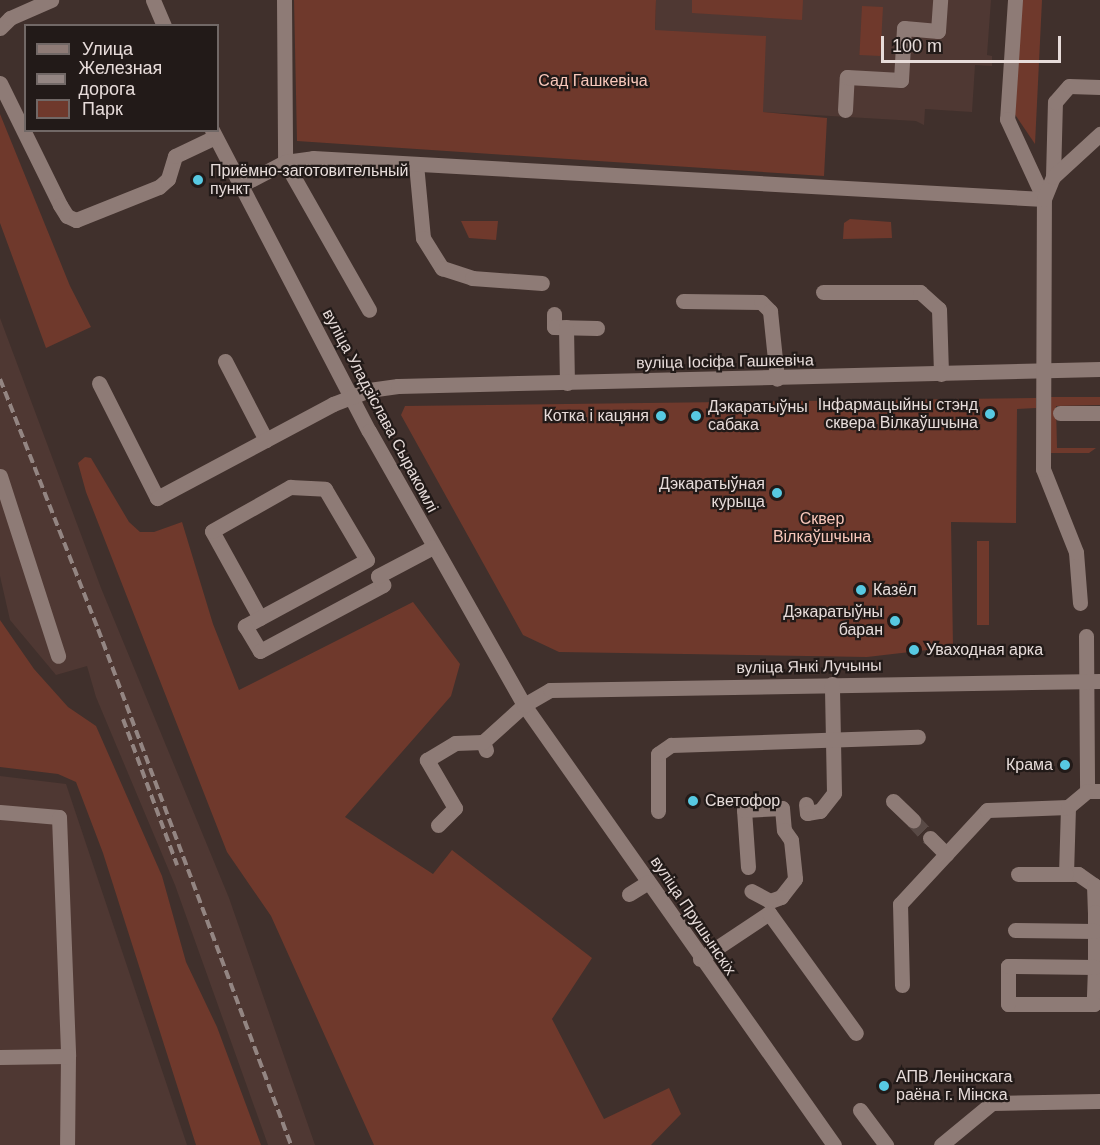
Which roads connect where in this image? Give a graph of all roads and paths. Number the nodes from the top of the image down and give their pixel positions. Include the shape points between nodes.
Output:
1 (51, 0) edge
2 (153, 0) edge
3 (284, 0) edge
4 (940, 0) edge
5 (1015, 0) edge
6 (163, 24) edge
7 (0, 28) edge
8 (0, 83) edge
9 (1100, 87) edge
10 (845, 110) dead end
11 (24, 132) edge
12 (24, 132) edge
13 (214, 134) edge
14 (1100, 134) edge
15 (285, 162) junction
16 (416, 164) junction
17 (1053, 177) junction
18 (239, 186) junction
19 (1044, 199) junction
20 (542, 283) dead end
21 (823, 292) dead end
22 (683, 301) dead end
23 (369, 310) dead end
24 (554, 314) dead end
25 (566, 327) junction
26 (597, 328) dead end
27 (225, 361) dead end
28 (1100, 369) edge
29 (1043, 373) junction
30 (941, 374) junction
31 (777, 379) junction
32 (99, 383) dead end
33 (567, 383) junction
34 (351, 397) junction
35 (1060, 413) dead end
36 (1100, 413) edge
37 (266, 440) junction
38 (0, 476) edge
39 (3, 495) edge
40 (433, 547) junction
41 (367, 560) junction
42 (378, 576) junction
43 (1080, 603) dead end
44 (260, 618) junction
45 (1086, 636) dead end
46 (58, 656) dead end
47 (1093, 681) edge
48 (832, 684) junction
49 (524, 705) junction
50 (918, 737) dead end
51 (834, 739) junction
52 (1093, 791) edge
53 (893, 801) dead end
54 (806, 804) dead end
55 (1068, 807) junction
56 (658, 811) dead end
57 (0, 812) edge
58 (913, 820) tunnel mouth
59 (438, 825) dead end
60 (930, 838) tunnel mouth
61 (946, 854) junction
62 (748, 867) dead end
63 (1018, 874) dead end
64 (1066, 874) junction
65 (648, 882) junction
66 (751, 891) dead end
67 (629, 894) dead end
68 (770, 907) junction
69 (1015, 930) dead end
70 (1095, 931) junction
71 (700, 959) junction
72 (1095, 967) junction
73 (902, 985) dead end
74 (856, 1033) dead end
75 (68, 1056) junction
76 (0, 1057) edge
77 (1100, 1101) edge
78 (860, 1110) dead end
79 (939, 1144) edge
80 (67, 1145) edge
81 (834, 1145) edge
82 (886, 1145) edge

1 - 7 street via 10,18
2 - 6 street
3 - 15 street
4 - 10 street via 938,30 904,28 901,80 847,77
5 - 19 street via 1007,119
8 - 11 street
9 - 17 street via 1069,86 1055,102
12 - 13 street via 60,205 67,216 76,220 159,187 168,179 175,156
13 - 18 street, вуліца Уладзіслава Сыракомлі
14 - 17 street
15 - 16 street via 313,158
15 - 18 street
15 - 23 street
16 - 19 street
16 - 20 street via 423,238 442,268 472,278
17 - 19 street
18 - 34 street, вуліца Уладзіслава Сыракомлі
19 - 29 street
21 - 30 street via 920,292 939,309
22 - 31 street via 761,302 770,311
24 - 25 street via 554,327
25 - 26 street
25 - 33 street
27 - 37 street
28 - 29 street, вуліца Іосіфа Гашкевіча
29 - 30 street, вуліца Іосіфа Гашкевіча
29 - 43 street via 1043,469 1076,552
30 - 31 street, вуліца Іосіфа Гашкевіча
31 - 33 street, вуліца Іосіфа Гашкевіча
32 - 37 street, вуліца Іосіфа Гашкевіча via 157,498
33 - 34 street, вуліца Іосіфа Гашкевіча via 398,386
34 - 37 street, вуліца Іосіфа Гашкевіча
34 - 40 street, вуліца Уладзіслава Сыракомлі
35 - 36 street
38 - 39 street
39 - 46 street
40 - 42 street
40 - 49 street, вуліца Уладзіслава Сыракомлі
41 - 42 street
41 - 44 street
41 - 44 street via 326,489 290,487 212,531
42 - 44 street via 383,585 260,651 245,626
45 - 47 street
47 - 48 street, вуліца Янкі Лучыны
47 - 52 street
48 - 49 street, вуліца Янкі Лучыны via 550,690
48 - 51 street
49 - 59 street, вуліца Янкі Лучыны via 484,746 455,743 428,760 455,808
49 - 65 street, вуліца Прушынскіх
50 - 51 street
51 - 54 street via 834,793 820,811 807,813
51 - 56 street via 671,745 658,754
52 - 55 street
53 - 58 street
55 - 61 street via 987,810
55 - 64 street
57 - 75 street via 59,817
60 - 61 street
61 - 73 street via 900,904
62 - 68 street via 744,810 782,808 784,830 791,840 795,879
63 - 64 street
64 - 70 street via 1078,874 1094,885
65 - 67 street
65 - 71 street, вуліца Прушынскіх
66 - 68 street
68 - 71 street
68 - 74 street
69 - 70 street
70 - 72 street
71 - 81 street, вуліца Прушынскіх
72 - 72 street via 1008,966 1008,1004 1094,1004
75 - 76 street
75 - 80 street
77 - 79 street via 992,1103
78 - 82 street

